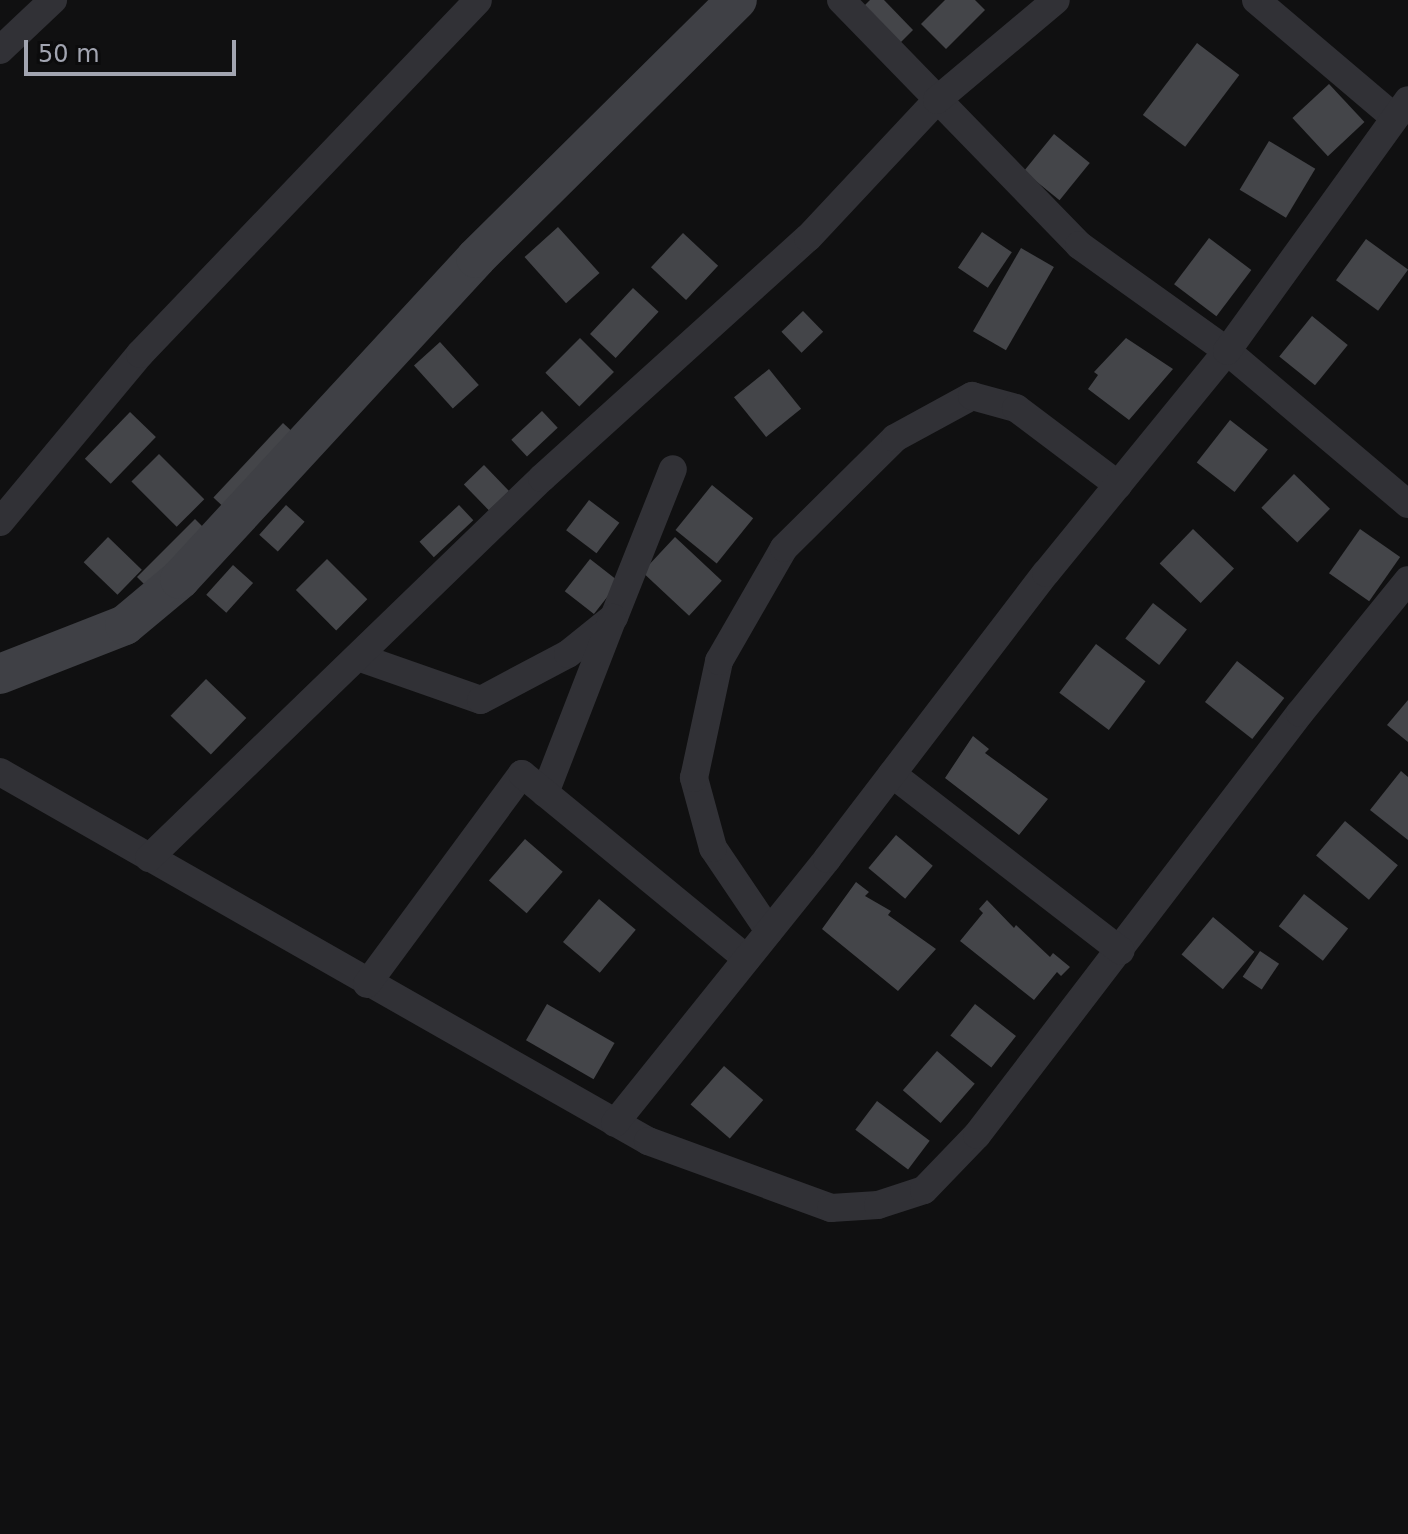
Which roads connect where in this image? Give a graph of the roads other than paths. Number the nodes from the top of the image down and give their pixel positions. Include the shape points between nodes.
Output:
1 (53, 0) edge
2 (478, 0) edge
3 (737, 0) edge
4 (841, 0) edge
5 (1056, 0) edge
6 (1256, 0) edge
7 (0, 50) edge
8 (937, 100) junction
9 (1402, 109) edge
10 (1227, 351) junction
11 (673, 469) dead end
12 (1118, 485) junction
13 (1408, 504) edge
14 (0, 522) edge
15 (1408, 580) edge
16 (614, 617) junction
17 (358, 657) junction
18 (0, 674) edge
19 (0, 772) edge
20 (892, 774) junction
21 (545, 793) junction
22 (149, 858) junction
23 (769, 931) junction
24 (1121, 951) junction
25 (747, 959) junction
26 (367, 984) junction
27 (615, 1123) junction

1 - 7 street
2 - 14 street via 140,354
3 - 18 street via 476,258 180,579 125,625
4 - 8 street
5 - 8 street
6 - 9 street
8 - 10 street via 1079,245
8 - 17 street via 808,238 542,478
9 - 10 street
10 - 12 street
10 - 13 street
11 - 16 street
12 - 20 street
12 - 23 street via 1016,408 972,396 895,438 784,548 719,661 694,778 713,848
15 - 24 street via 1300,713
16 - 17 street via 568,654 481,700
16 - 21 street
17 - 22 street
19 - 22 street
20 - 23 street
20 - 24 street
21 - 25 street
21 - 26 street via 522,774
22 - 26 street
23 - 25 street
24 - 27 street via 977,1135 924,1190 878,1205 831,1208 648,1141
25 - 27 street
26 - 27 street

